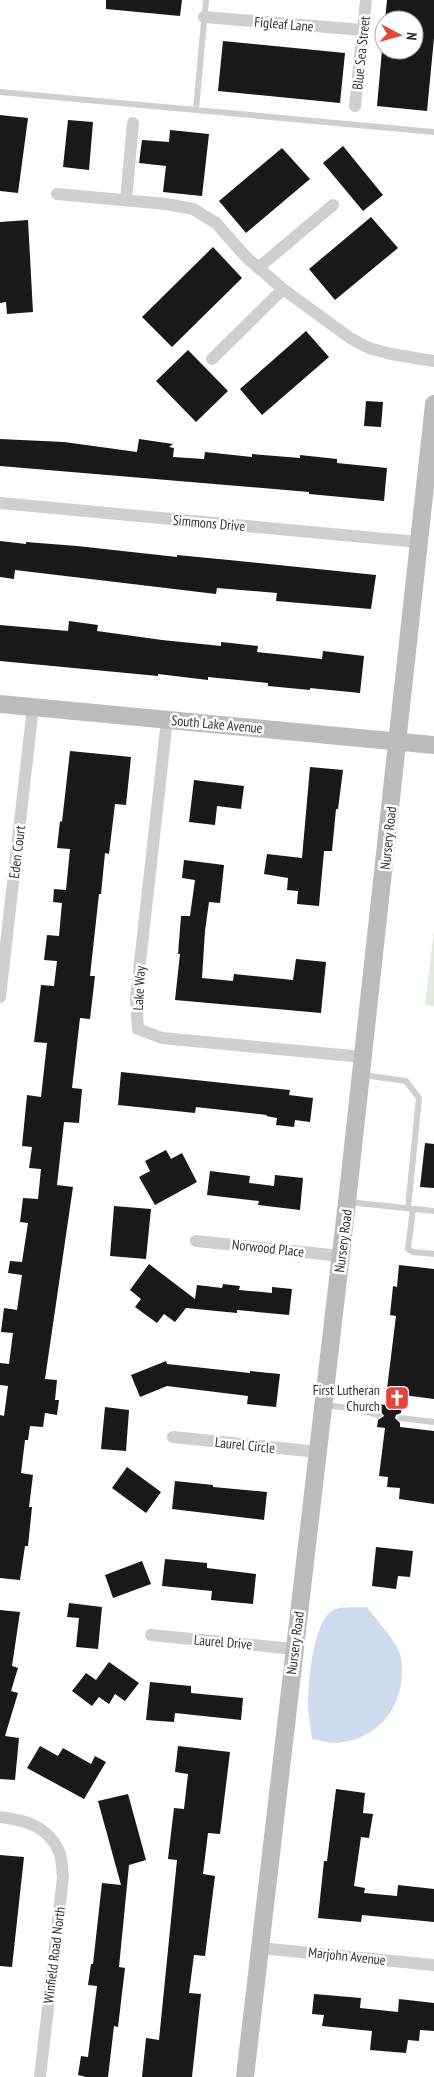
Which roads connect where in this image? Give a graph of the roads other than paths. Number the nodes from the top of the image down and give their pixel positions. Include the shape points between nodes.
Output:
1 (206, 0) edge
2 (366, 0) edge
3 (204, 17) junction
4 (363, 30) junction
5 (0, 92) edge
6 (355, 106) dead end
7 (196, 109) junction
8 (133, 123) dead end
9 (434, 132) edge
10 (57, 194) dead end
11 (126, 200) junction
12 (333, 205) dead end
13 (258, 268) junction
14 (283, 289) junction
15 (212, 359) dead end
16 (434, 361) edge
17 (434, 404) edge
18 (0, 503) edge
19 (418, 542) junction
20 (0, 704) edge
21 (33, 708) junction
22 (167, 720) junction
23 (398, 741) junction
24 (434, 744) edge
25 (0, 997) edge
26 (363, 1057) junction
27 (362, 1075) junction
28 (347, 1202) junction
29 (410, 1208) junction
30 (434, 1211) edge
31 (196, 1241) dead end
32 (434, 1254) edge
33 (341, 1256) junction
34 (324, 1405) junction
35 (379, 1416) dead end
36 (400, 1418) dead end
37 (434, 1422) edge
38 (173, 1437) dead end
39 (318, 1452) junction
40 (151, 1635) dead end
41 (294, 1648) junction
42 (0, 1817) edge
43 (260, 1948) junction
44 (434, 1965) edge
45 (40, 2077) edge
46 (245, 2077) edge

1 - 3 lane
2 - 4 street, Blue Sea Street
3 - 4 street, Figleaf Lane
3 - 7 lane
4 - 6 street, Blue Sea Street
5 - 7 lane
7 - 9 lane
8 - 11 street
10 - 11 street
11 - 13 street via 193,209 216,223
12 - 13 street
13 - 14 street
14 - 15 street
14 - 16 street via 350,338 369,348
17 - 19 street, Nursery Road
18 - 19 street, Simmons Drive
19 - 23 street, Nursery Road
20 - 21 street, South Lake Avenue
21 - 22 street, South Lake Avenue
21 - 25 street, Eden Court
22 - 23 street, South Lake Avenue
22 - 26 street, Lake Way via 136,998 138,1029 162,1038
23 - 24 street, South Lake Avenue
23 - 26 street, Nursery Road
26 - 27 street, Nursery Road
27 - 28 street, Nursery Road
27 - 29 lane via 406,1081 419,1098
28 - 29 lane
28 - 33 street, Nursery Road
29 - 30 lane
29 - 32 lane via 408,1249
31 - 33 street, Norwood Place
33 - 34 street, Nursery Road
34 - 35 lane
34 - 39 street, Nursery Road
36 - 37 lane
38 - 39 street, Laurel Circle
39 - 41 street, Nursery Road
40 - 41 street, Laurel Drive
41 - 43 street, Nursery Road
42 - 45 street, Winfield Road North via 36,1825 50,1836 60,1854 63,1877
43 - 44 street, Marjohn Avenue
43 - 46 street, Nursery Road

